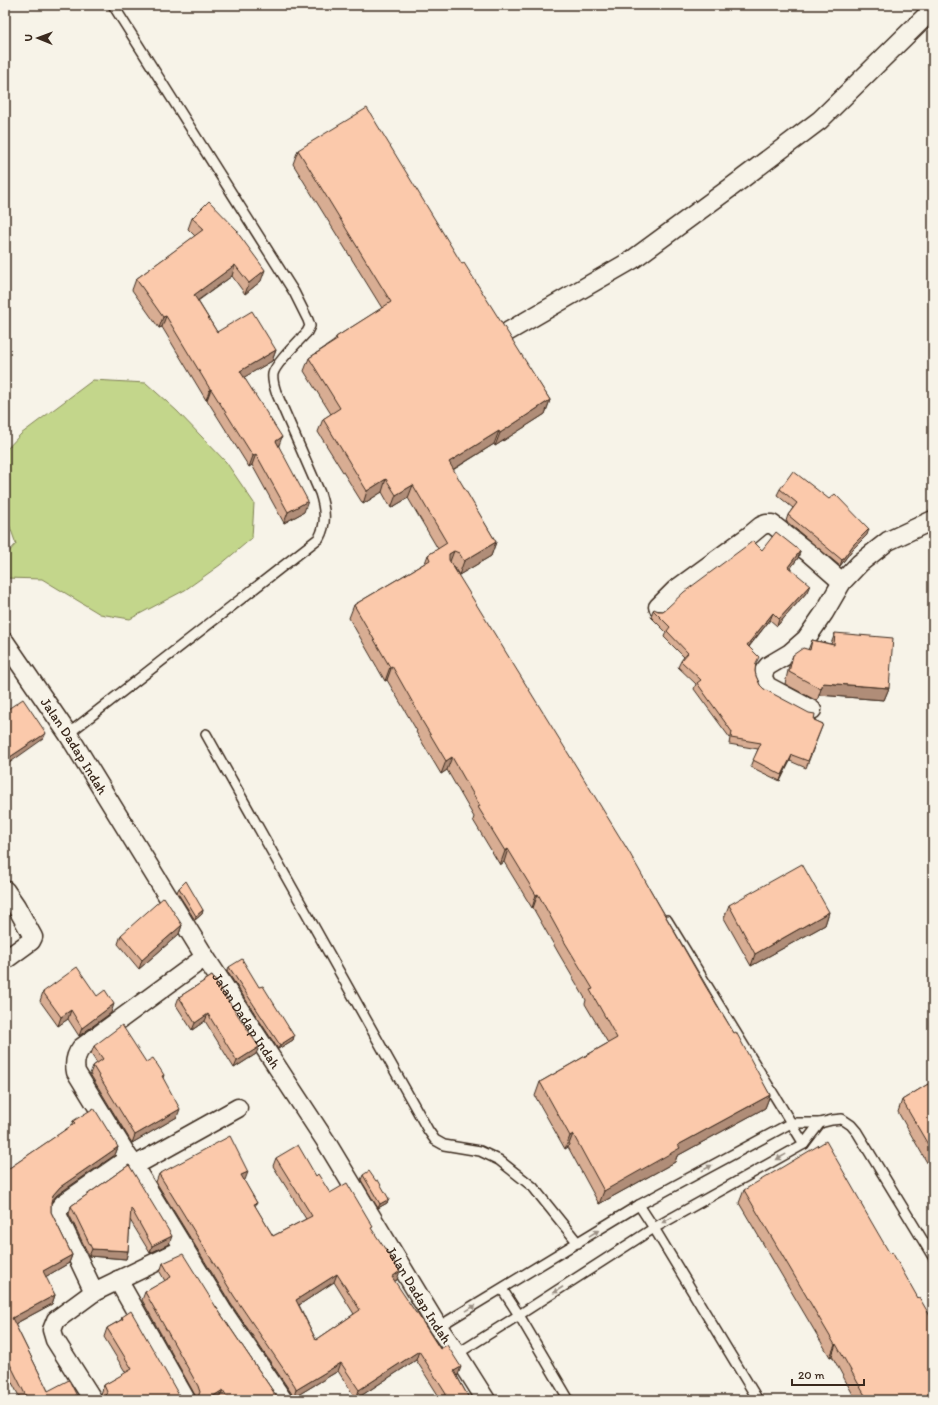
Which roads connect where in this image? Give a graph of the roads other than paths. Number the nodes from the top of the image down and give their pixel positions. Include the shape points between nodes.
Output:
1 (113, 5) edge
2 (933, 9) edge
3 (509, 331) edge
4 (933, 520) edge
5 (842, 582) junction
6 (658, 607) dead end
7 (5, 642) edge
8 (812, 710) dead end
9 (68, 734) junction
10 (206, 734) dead end
11 (5, 890) edge
12 (664, 915) edge
13 (205, 957) junction
14 (5, 960) edge
15 (238, 1108) dead end
16 (791, 1123) junction
17 (820, 1123) junction
18 (804, 1144) junction
19 (132, 1162) junction
20 (639, 1205) junction
21 (654, 1228) junction
22 (578, 1243) junction
23 (185, 1248) junction
24 (933, 1257) edge
25 (118, 1280) junction
26 (502, 1289) junction
27 (94, 1292) junction
28 (519, 1315) junction
29 (438, 1327) junction
30 (457, 1354) junction
31 (92, 1400) edge
32 (186, 1400) edge
33 (283, 1400) edge
34 (486, 1400) edge
35 (569, 1400) edge
36 (758, 1400) edge

1 - 9 lane via 294,292 308,320 310,326 307,332 278,364 273,372 273,381 320,493 325,520 319,538
2 - 3 street via 820,120 632,260
4 - 5 street via 888,541 860,563
5 - 6 street via 772,524 766,524 675,590
5 - 8 street via 806,639 764,671 763,678 767,686
7 - 9 street, Jalan Dadap Indah
9 - 13 street, Jalan Dadap Indah
10 - 22 lane via 435,1140 444,1145 480,1151 499,1160 533,1187
11 - 14 street via 33,937
12 - 16 lane
13 - 19 street via 77,1053 76,1072
13 - 29 street, Jalan Dadap Indah via 326,1140
15 - 19 street
16 - 17 lane
16 - 18 lane
20 -> 16 lane
17 - 18 lane
17 - 24 lane via 842,1119 857,1132
18 -> 21 lane
19 - 23 street
19 - 27 street via 63,1204 58,1210 58,1216
20 - 21 lane
22 -> 20 lane
21 -> 28 lane
21 - 36 lane
22 - 26 lane
23 - 25 street
23 - 33 street via 222,1310
25 - 27 street
25 - 32 street
26 - 28 lane
29 -> 26 lane
27 - 31 street via 56,1320 52,1330
28 - 30 lane
28 - 35 lane
29 - 30 street, Jalan Dadap Indah
30 - 34 street, Jalan Dadap Indah

